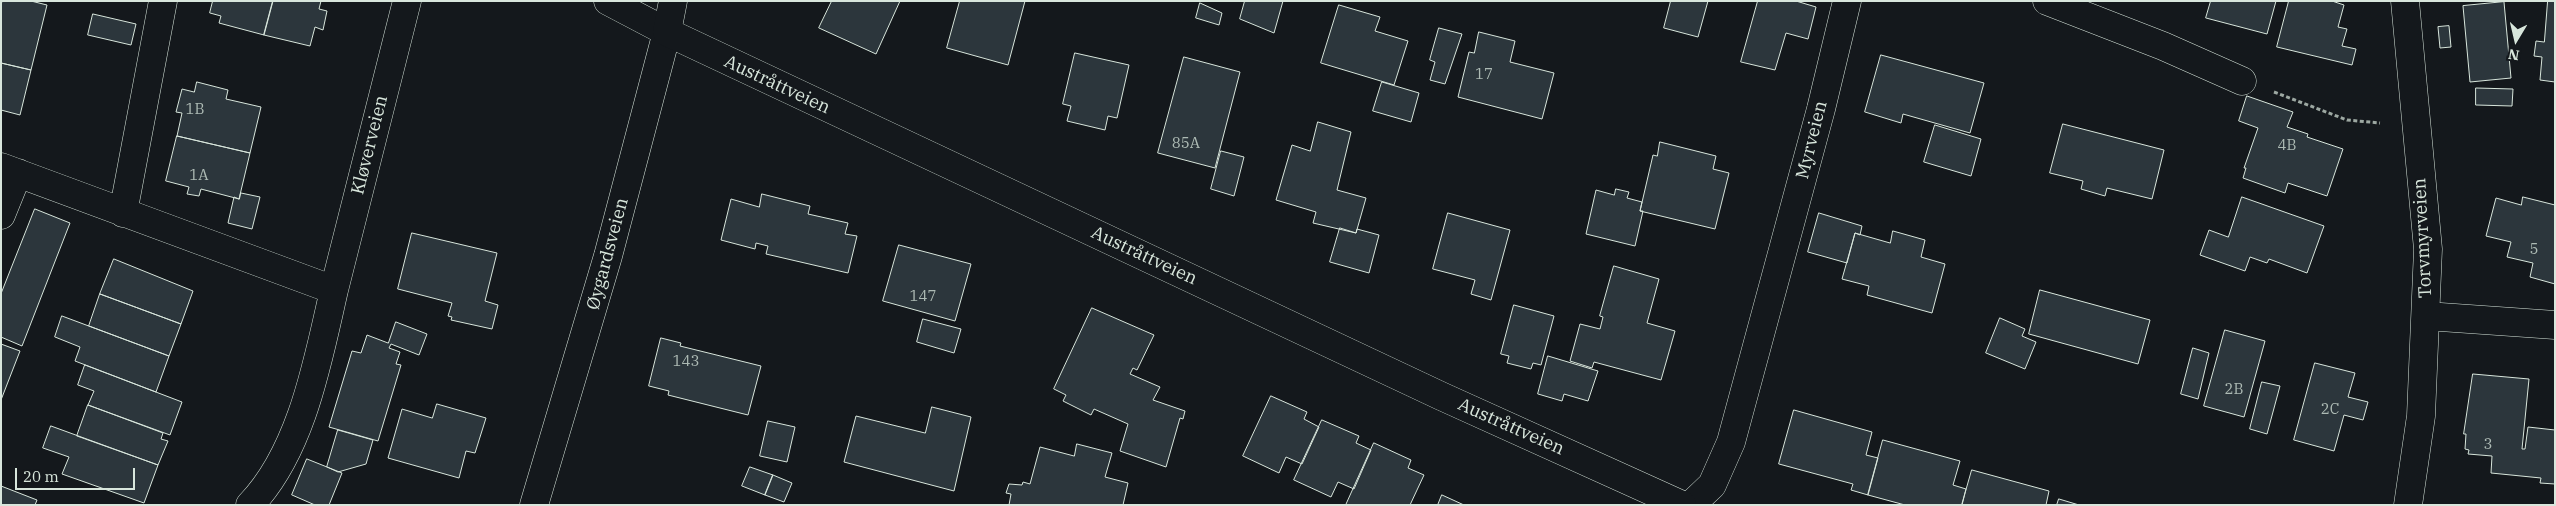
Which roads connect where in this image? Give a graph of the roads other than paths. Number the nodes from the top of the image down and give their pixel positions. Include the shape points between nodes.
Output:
1 (163, 1) edge
2 (407, 1) edge
3 (608, 1) edge
4 (672, 1) edge
5 (1846, 1) edge
6 (2047, 1) edge
7 (2405, 1) edge
8 (667, 32) junction
9 (2242, 81) road end
10 (10, 170) edge
11 (123, 213) junction
12 (1, 215) edge
13 (334, 290) junction
14 (2426, 316) junction
15 (2555, 325) edge
16 (250, 505) edge
17 (534, 505) edge
18 (1682, 505) edge
19 (1691, 505) edge
20 (2408, 505) edge

1 - 11 street
2 - 13 street, Kløverveien
3 - 8 street, Austråttveien
4 - 8 street, Øygardsveien
5 - 19 street, Myrveien via 1732,442 1712,486
6 - 9 street
7 - 14 street, Torvmyrveien via 2428,250
8 - 17 street, Øygardsveien via 608,256
8 - 18 street, Austråttveien via 1441,396
10 - 11 street
10 - 12 street
11 - 13 street
13 - 16 street, Kløverveien via 311,389 286,452
14 - 15 street
14 - 20 street, Torvmyrveien via 2420,416

